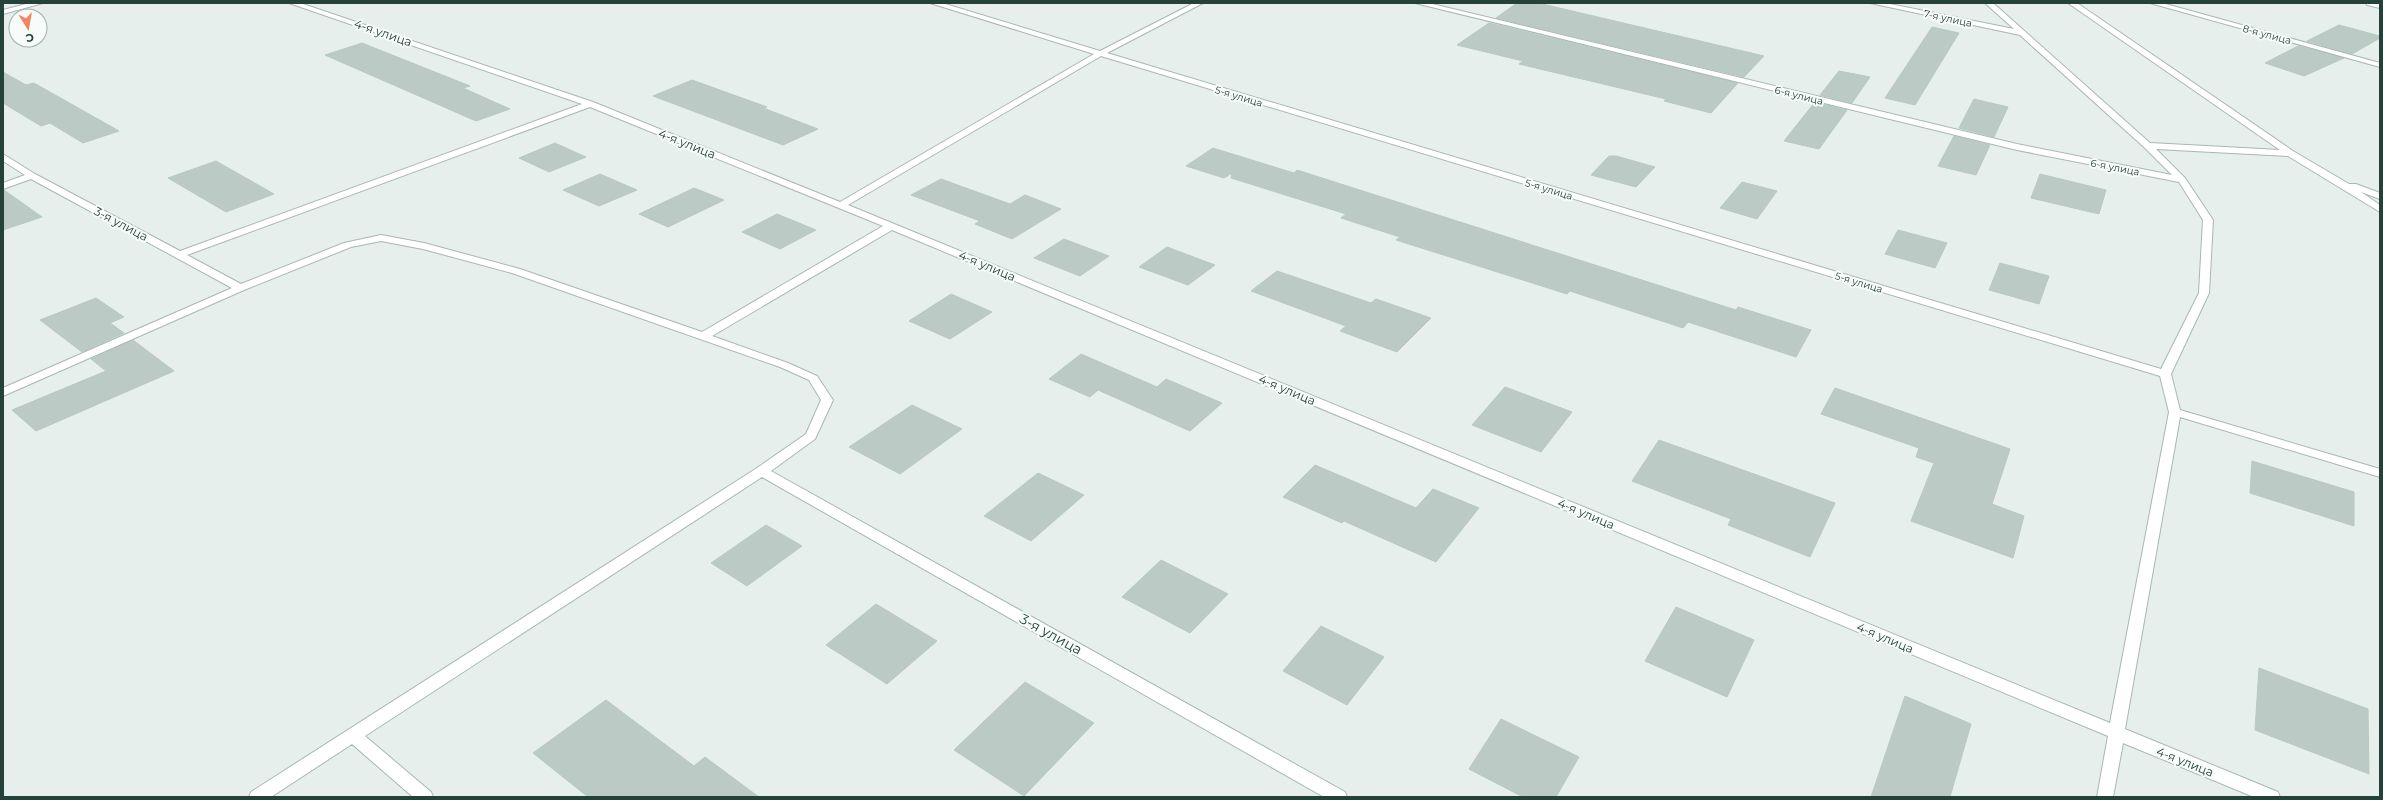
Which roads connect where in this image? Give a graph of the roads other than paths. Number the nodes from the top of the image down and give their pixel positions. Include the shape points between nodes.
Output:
1 (38, 3) edge
2 (294, 3) edge
3 (934, 3) edge
4 (1199, 3) edge
5 (1419, 3) edge
6 (1874, 3) edge
7 (1989, 3) edge
8 (2072, 3) edge
9 (2154, 3) edge
10 (2370, 3) edge
11 (2380, 6) edge
12 (3, 12) edge
13 (2023, 34) junction
14 (1099, 54) junction
15 (2380, 65) edge
16 (590, 104) junction
17 (2148, 146) junction
18 (2290, 153) junction
19 (3, 157) edge
20 (32, 176) junction
21 (2182, 180) junction
22 (2338, 181) junction
23 (3, 186) edge
24 (2380, 196) edge
25 (840, 206) junction
26 (2380, 210) edge
27 (891, 226) junction
28 (179, 255) junction
29 (240, 288) junction
30 (704, 336) junction
31 (2165, 374) junction
32 (3, 392) edge
33 (2175, 412) junction
34 (762, 471) junction
35 (2380, 473) edge
36 (2116, 734) junction
37 (353, 735) junction
38 (257, 797) edge
39 (425, 797) edge
40 (1340, 797) edge
41 (2105, 797) edge
42 (2272, 797) edge

1 - 12 street
2 - 16 street, 4-я улица
3 - 14 street, 5-я улица
4 - 14 street
5 - 21 street, 6-я улица via 2017,147
6 - 13 street, 7-я улица
7 - 13 street
8 - 18 street
9 - 15 street, 8-я улица
10 - 11 street
13 - 17 street
14 - 25 street
14 - 31 street, 5-я улица
16 - 25 street, 4-я улица
16 - 28 street
17 - 18 street
17 - 21 street
18 - 22 street
19 - 20 street, 3-я улица
20 - 23 street
20 - 28 street, 3-я улица
21 - 31 street via 2208,220 2204,293
22 - 24 street
22 - 26 street
25 - 27 street, 4-я улица
27 - 30 street
27 - 36 street, 4-я улица
28 - 29 street, 3-я улица
29 - 30 street via 348,245 381,238 424,246 516,271
29 - 32 street
30 - 34 street via 784,364 813,378 827,400 811,436
31 - 33 street
33 - 35 street
33 - 36 street
34 - 37 street
34 - 40 street, 3-я улица
36 - 41 street
36 - 42 street, 4-я улица
37 - 38 street
37 - 39 street

